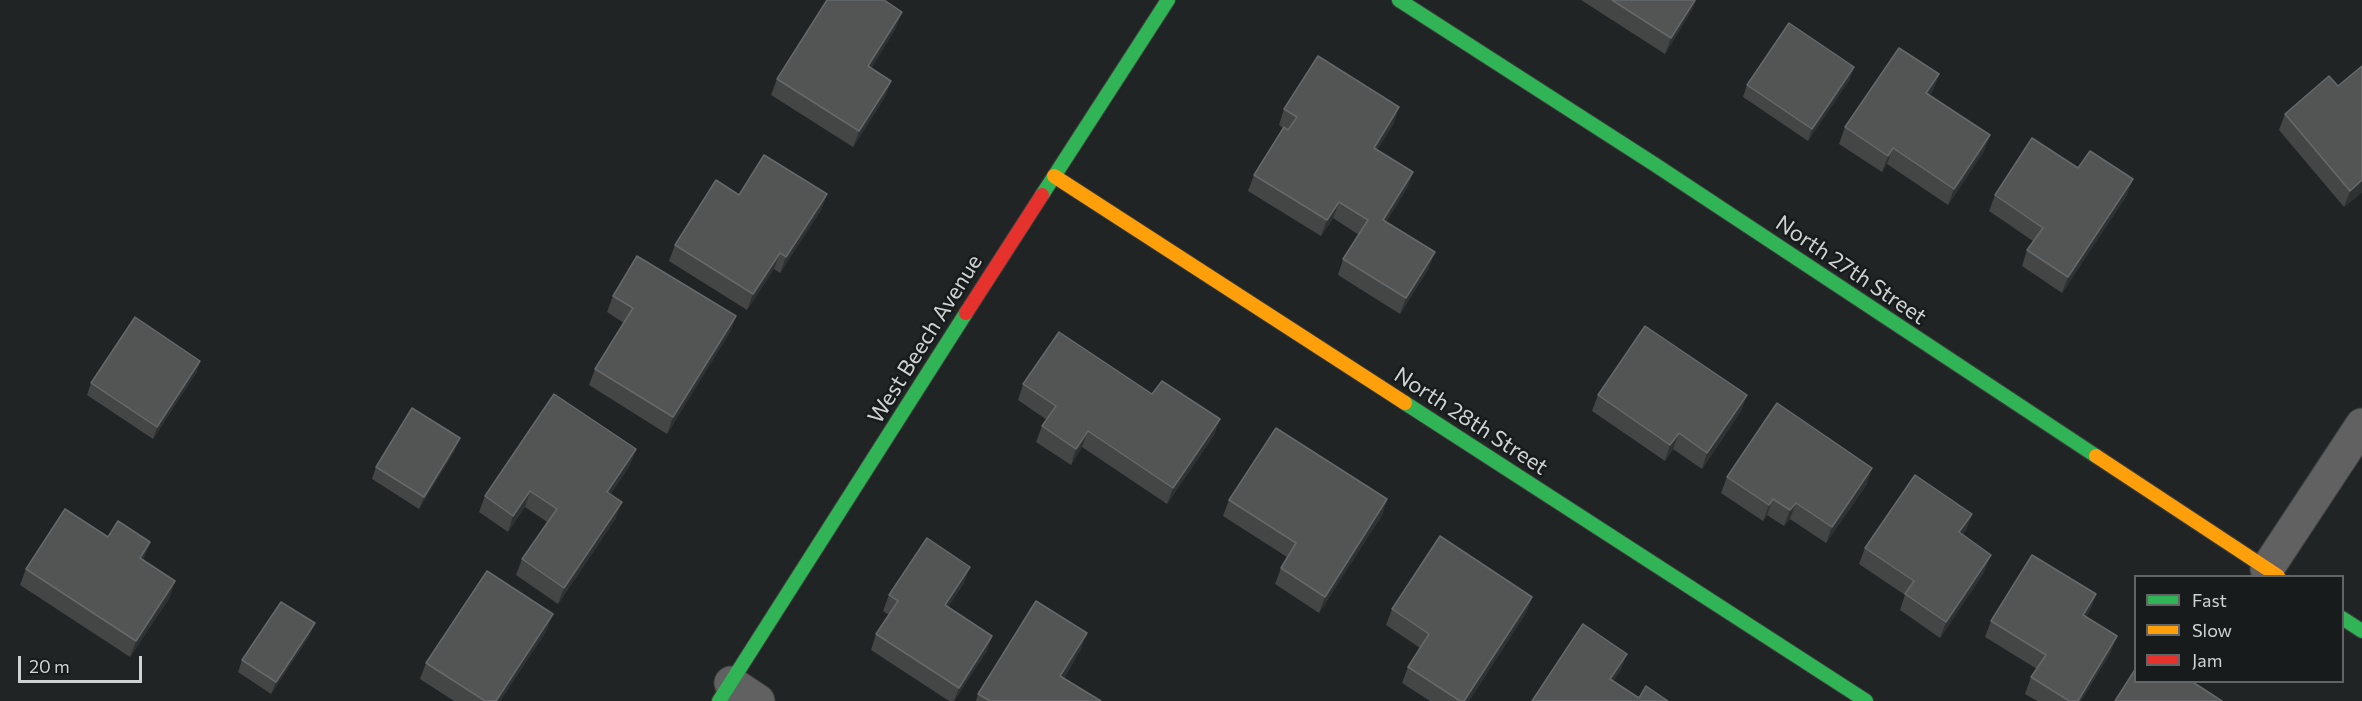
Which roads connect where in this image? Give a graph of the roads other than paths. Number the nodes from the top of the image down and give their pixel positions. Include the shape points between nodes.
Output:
1 (1168, 0) edge
2 (1399, 0) edge
3 (1054, 176) junction
4 (2362, 425) edge
5 (2273, 573) edge
6 (2344, 619) edge
7 (2362, 631) edge
8 (725, 692) edge
9 (758, 701) edge
10 (1866, 701) edge

1 - 3 street, West Beech Avenue
2 - 5 street, North 27th Street
3 - 8 street, West Beech Avenue
3 - 10 street, North 28th Street
4 - 5 street
6 - 7 street
8 - 9 street

